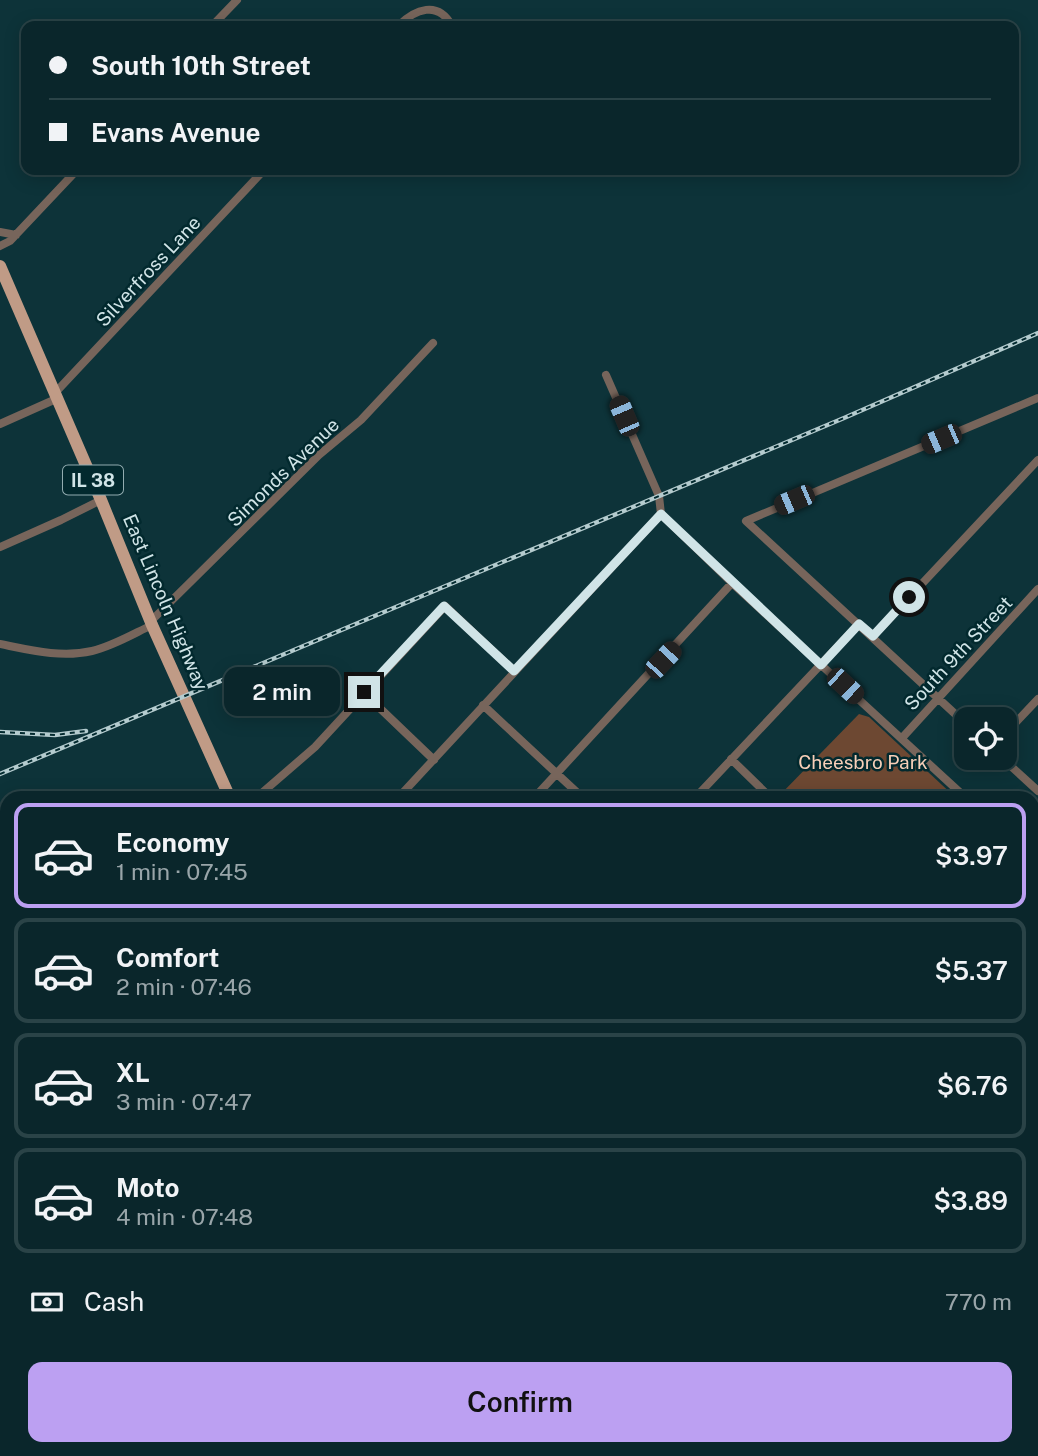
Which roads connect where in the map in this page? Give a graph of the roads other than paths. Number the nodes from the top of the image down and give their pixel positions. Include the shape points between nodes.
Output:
1 (237, 0) edge
2 (217, 21) edge
3 (403, 21) edge
4 (448, 21) edge
5 (72, 175) edge
6 (259, 175) edge
7 (0, 232) edge
8 (16, 235) junction
9 (0, 246) edge
10 (0, 266) edge
11 (433, 343) dead end
12 (606, 375) dead end
13 (55, 396) junction
14 (1038, 398) edge
15 (0, 424) edge
16 (1038, 460) edge
17 (101, 500) junction
18 (661, 514) junction
19 (0, 547) edge
20 (732, 583) junction
21 (1038, 589) edge
22 (152, 623) junction
23 (859, 624) junction
24 (873, 636) junction
25 (0, 644) edge
26 (821, 665) junction
27 (514, 671) junction
28 (364, 692) junction
29 (938, 697) junction
30 (1038, 699) edge
31 (483, 705) junction
32 (954, 712) edge
33 (1017, 722) edge
34 (902, 738) junction
35 (434, 760) junction
36 (730, 760) junction
37 (1015, 770) edge
38 (558, 774) junction
39 (227, 791) edge
40 (264, 791) edge
41 (405, 791) edge
42 (541, 791) edge
43 (576, 791) edge
44 (701, 791) edge
45 (763, 791) edge
46 (959, 791) edge
47 (1038, 791) edge

1 - 2 street
3 - 4 street via 410,14 428,10 442,13
5 - 8 street
6 - 13 street, Silverfross Lane
7 - 8 street
8 - 9 street
10 - 13 main road, East Lincoln Highway / IL 38
11 - 22 street, Simonds Avenue via 361,420 319,455
12 - 18 street via 659,496
13 - 15 street
13 - 17 main road, East Lincoln Highway / IL 38
14 - 23 street via 746,521
16 - 24 street
17 - 19 street
17 - 22 main road, East Lincoln Highway / IL 38
18 - 20 street
18 - 27 street
20 - 26 street
20 - 38 street
21 - 29 street, South 9th Street
22 - 25 street, Simonds Avenue via 100,649 80,653
22 - 39 main road, East Lincoln Highway / IL 38
23 - 24 street
23 - 26 street
24 - 29 street
26 - 34 street
26 - 36 street
27 - 28 street via 444,606
27 - 31 street
28 - 35 street
28 - 40 street via 315,747
29 - 32 street
29 - 34 street, South 9th Street
30 - 33 street
31 - 35 street
31 - 38 street
34 - 46 street
35 - 41 street
36 - 44 street
36 - 45 street
37 - 47 street
38 - 42 street
38 - 43 street

